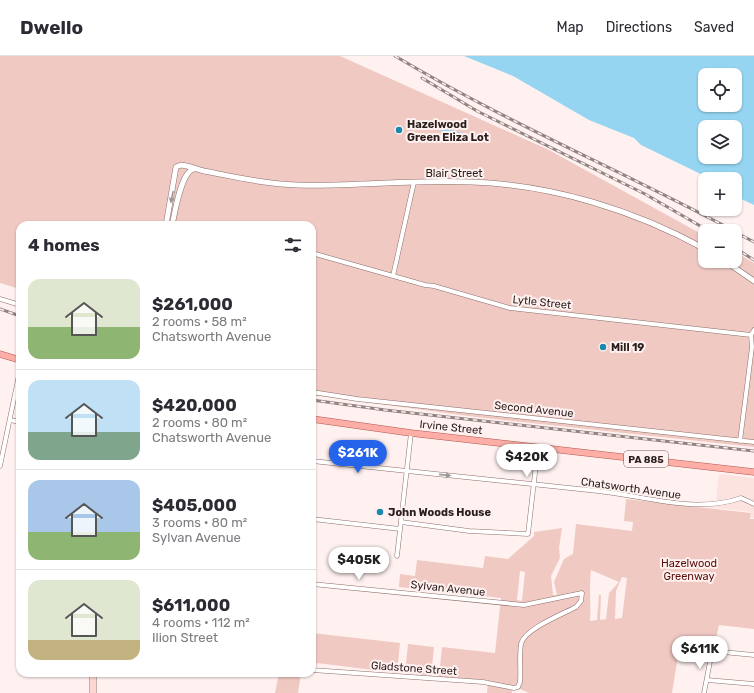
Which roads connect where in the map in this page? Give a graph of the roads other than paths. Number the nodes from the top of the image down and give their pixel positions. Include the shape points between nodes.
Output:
1 (194, 168) junction
2 (414, 182) junction
3 (167, 221) edge
4 (173, 221) edge
5 (698, 246) edge
6 (316, 254) edge
7 (735, 268) edge
8 (393, 276) junction
9 (754, 281) edge
10 (0, 299) edge
11 (16, 304) edge
12 (754, 330) edge
13 (751, 335) junction
14 (0, 354) edge
15 (16, 359) edge
16 (16, 390) edge
17 (316, 393) edge
18 (10, 420) junction
19 (316, 420) edge
20 (16, 421) edge
21 (411, 433) junction
22 (740, 441) junction
23 (754, 442) edge
24 (538, 447) junction
25 (1, 454) edge
26 (316, 460) edge
27 (0, 466) edge
28 (407, 471) junction
29 (754, 472) edge
30 (534, 484) junction
31 (754, 504) edge
32 (316, 519) edge
33 (401, 522) junction
34 (400, 529) junction
35 (397, 556) dead end
36 (316, 584) edge
37 (754, 655) edge
38 (316, 670) edge
39 (93, 677) edge
40 (707, 680) junction
41 (754, 684) edge
42 (514, 688) joint
43 (93, 693) edge
44 (704, 693) edge

1 - 2 street, Blair Street via 297,185
1 -> 3 street, Blair Street via 178,166
1 - 4 street via 187,171 183,179
2 - 5 street, Blair Street via 486,182 568,196 590,201 653,224
2 - 8 street
6 - 8 street, Lytle Street
7 - 9 street
8 - 13 street, Lytle Street via 510,308
10 - 11 street
12 - 13 street
13 - 22 street
14 - 15 main road
16 - 18 street
17 - 22 street, Second Avenue
18 - 20 street
18 - 25 street
19 - 21 main road, Irvine Street / PA 885
21 - 24 main road, Irvine Street / PA 885
21 - 28 street
22 - 23 street, Second Avenue
24 - 29 main road, Irvine Street / PA 885
24 - 30 street
25 - 27 street
26 - 28 street, Chatsworth Avenue
28 -> 30 street, Chatsworth Avenue
28 - 33 street
30 - 31 street, Chatsworth Avenue via 686,505 726,503 742,498
30 - 33 street via 528,534 469,531
32 - 34 street
33 - 34 street
34 - 35 street
36 - 42 street, Sylvan Avenue via 524,605 582,593 581,601 576,607 525,637 522,643 520,682
37 - 40 street via 712,651
38 - 42 street, Gladstone Street via 483,682
39 - 43 main road
40 - 41 street
40 - 44 street

